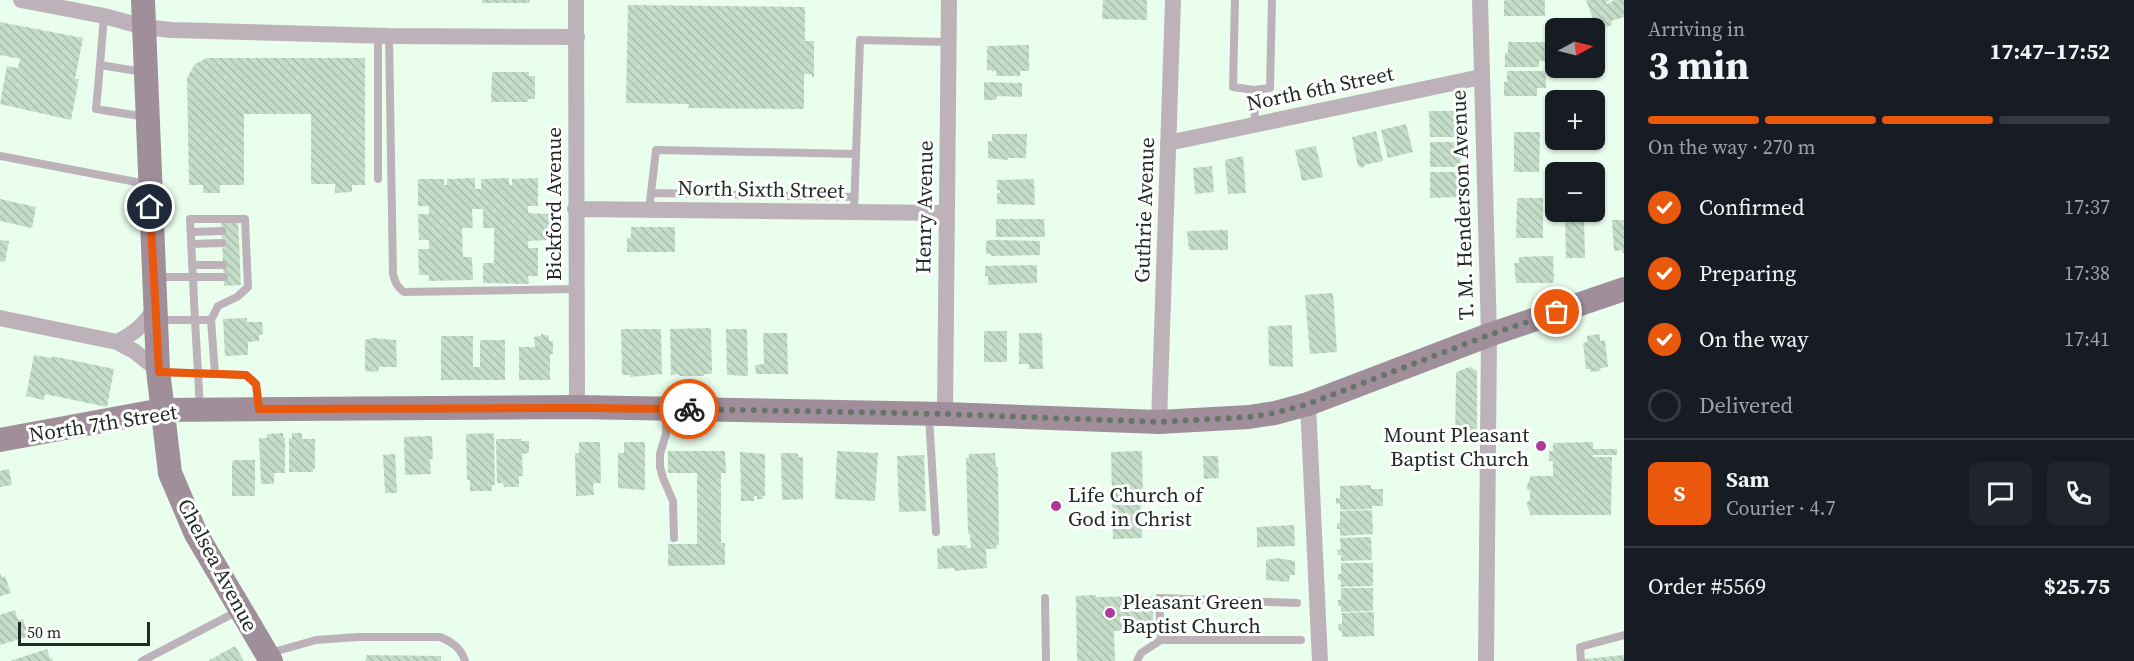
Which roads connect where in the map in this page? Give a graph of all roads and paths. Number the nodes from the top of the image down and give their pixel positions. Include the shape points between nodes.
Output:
1 (21, 0) edge
2 (143, 0) edge
3 (576, 0) edge
4 (949, 0) edge
5 (1173, 0) edge
6 (1235, 0) edge
7 (1272, 0) edge
8 (1480, 0) edge
9 (104, 16) junction
10 (144, 27) junction
11 (383, 36) junction
12 (577, 38) junction
13 (948, 42) junction
14 (100, 65) junction
15 (146, 73) junction
16 (1480, 77) junction
17 (1254, 90) junction
18 (147, 117) junction
19 (1255, 125) junction
20 (1168, 143) junction
21 (856, 154) junction
22 (0, 156) edge
23 (378, 179) dead end
24 (149, 184) junction
25 (650, 201) junction
26 (854, 205) junction
27 (576, 209) junction
28 (946, 213) junction
29 (222, 231) dead end
30 (191, 232) junction
31 (222, 243) dead end
32 (191, 244) junction
33 (192, 265) junction
34 (223, 265) dead end
35 (193, 276) junction
36 (154, 277) junction
37 (224, 277) dead end
38 (1624, 289) edge
39 (575, 290) junction
40 (155, 314) junction
41 (0, 318) edge
42 (195, 320) junction
43 (211, 320) junction
44 (1489, 335) junction
45 (117, 342) junction
46 (159, 371) junction
47 (199, 374) junction
48 (215, 374) junction
49 (1308, 404) junction
50 (577, 408) junction
51 (259, 409) junction
52 (667, 409) junction
53 (162, 410) junction
54 (200, 410) junction
55 (937, 413) junction
56 (1159, 422) junction
57 (0, 440) edge
58 (936, 532) dead end
59 (674, 538) dead end
60 (1045, 598) dead end
61 (1297, 603) dead end
62 (241, 609) junction
63 (1624, 635) edge
64 (1161, 640) junction
65 (1301, 640) dead end
66 (269, 658) edge
67 (142, 661) edge
68 (465, 661) edge
69 (1046, 661) edge
70 (1137, 661) edge
71 (1320, 661) edge
72 (1486, 661) edge
73 (1581, 661) edge

1 - 9 street
2 - 10 street, Chelsea Avenue
3 - 12 street, Bickford Avenue
4 - 13 street, Henry Avenue
5 - 20 street, Guthrie Avenue
6 - 17 lane via 1233,87
7 - 17 lane via 1270,88
8 - 16 street, T. M. Henderson Avenue
9 - 10 street
9 - 14 lane
10 - 11 street
10 - 15 street, Chelsea Avenue
11 - 12 street
11 - 23 lane
11 - 39 lane via 393,274 399,289
12 - 27 street, Bickford Avenue
13 - 21 lane via 860,40
13 - 28 street, Henry Avenue
14 - 15 lane
14 - 18 lane via 96,109
15 - 18 street, Chelsea Avenue
16 - 19 street, North 6th Street
16 - 44 street, T. M. Henderson Avenue
17 - 19 lane
18 - 24 street, Chelsea Avenue
19 - 20 street, North 6th Street
20 - 56 street, Guthrie Avenue
21 - 25 lane via 656,150
21 - 26 lane
22 - 24 lane
24 - 36 street, Chelsea Avenue
25 - 26 street, North Sixth Street
25 - 27 street, North Sixth Street
26 - 28 street, North Sixth Street
27 - 39 street, Bickford Avenue
28 - 55 street, Henry Avenue
29 - 30 lane
30 - 32 lane
30 - 43 lane via 190,219 245,219 244,277 248,287 219,306
31 - 32 lane
32 - 33 lane
33 - 34 lane
33 - 35 lane
35 - 36 lane
35 - 37 lane
35 - 42 lane
36 - 40 street, Chelsea Avenue
38 - 44 street, North 7th Street
39 - 50 street, Bickford Avenue
40 - 42 lane
40 - 45 street via 134,334
40 - 46 street, Chelsea Avenue
41 - 45 street
42 - 43 lane
42 - 47 lane
43 - 48 lane
44 - 49 street, North 7th Street
44 - 72 street, T. M. Henderson Avenue
45 - 46 street
46 - 47 lane
46 - 53 street, Chelsea Avenue
47 - 48 lane
47 - 54 lane
48 - 51 lane via 246,375 256,384
49 - 56 street, North 7th Street via 1249,417
49 - 71 street
50 - 51 street, North 7th Street
50 - 52 street, North 7th Street
51 - 54 street, North 7th Street
52 - 55 street, North 7th Street
52 - 59 lane via 660,467 673,501
53 - 54 street, North 7th Street
53 - 57 street, North 7th Street
53 - 62 street, Chelsea Avenue via 170,473 196,534
55 - 56 street, North 7th Street
55 - 58 lane
60 - 69 lane
61 - 64 lane via 1159,598
62 - 66 street, Chelsea Avenue
62 - 67 lane
63 - 73 lane via 1580,647
64 - 65 lane
64 - 70 lane via 1141,653
66 - 68 lane via 316,640 440,637 451,641

